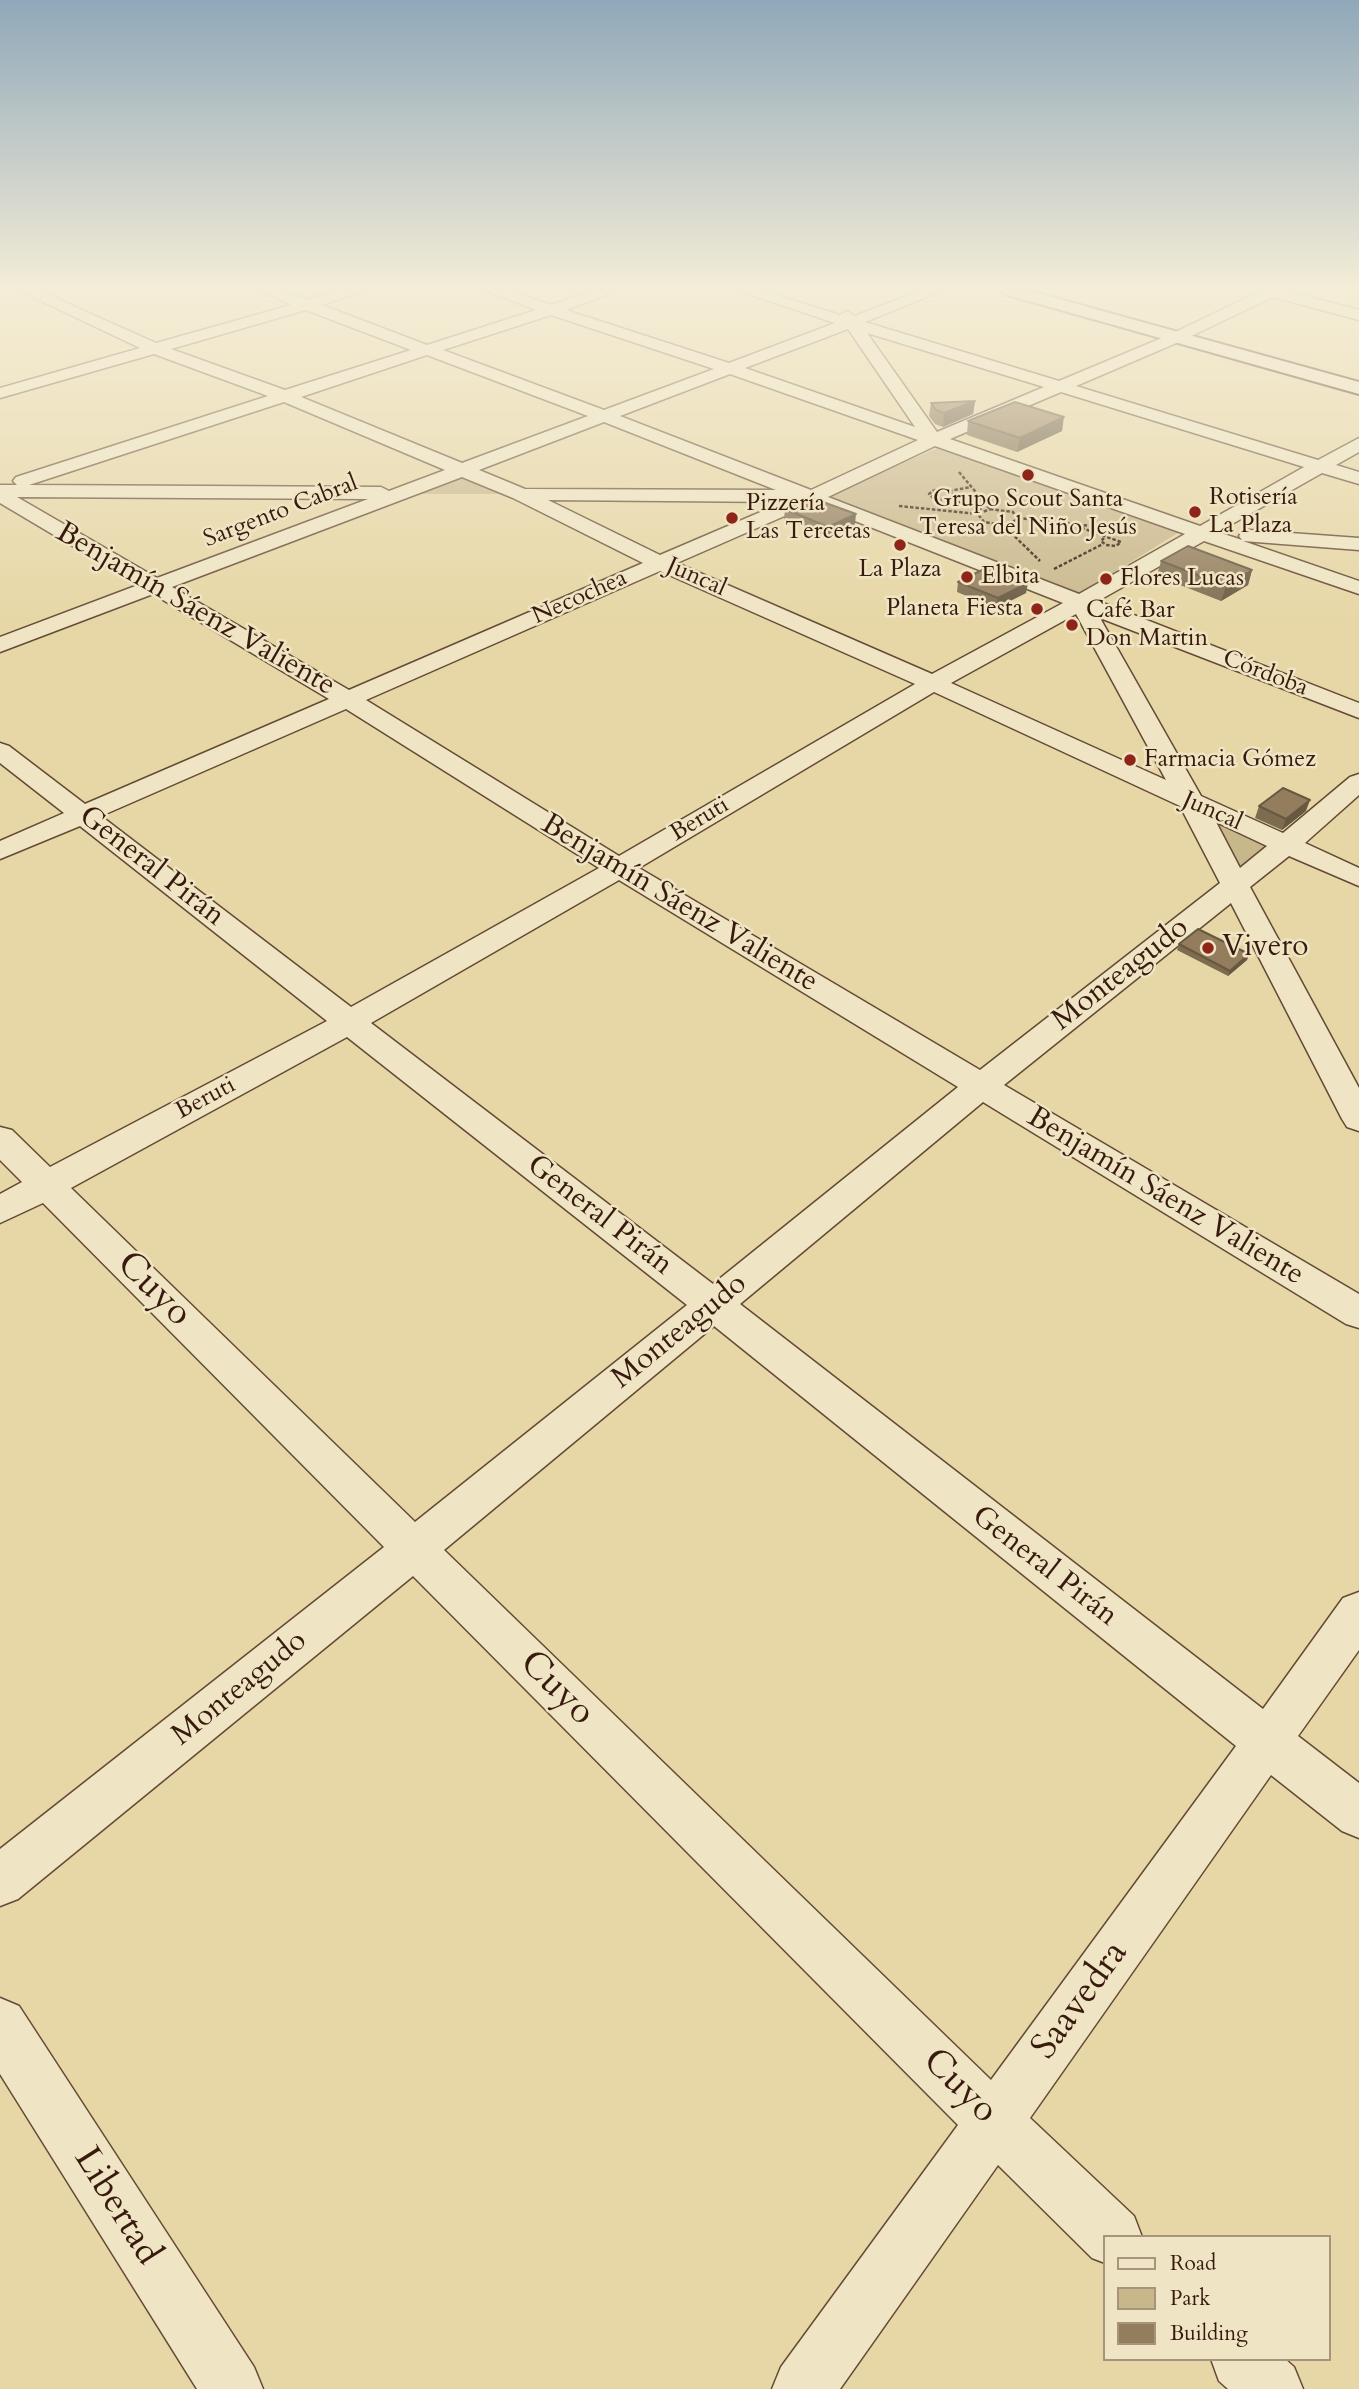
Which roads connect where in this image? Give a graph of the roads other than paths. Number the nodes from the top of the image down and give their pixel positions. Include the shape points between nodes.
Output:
1 (270, 402) edge
2 (300, 402) edge
3 (570, 402) edge
4 (637, 402) edge
5 (820, 402) edge
6 (901, 402) edge
7 (1021, 402) edge
8 (1114, 402) edge
9 (604, 415) junction
10 (926, 443) junction
11 (1359, 444) edge
12 (1320, 466) junction
13 (460, 469) junction
14 (1359, 478) edge
15 (0, 491) edge
16 (400, 494) junction
17 (520, 494) junction
18 (811, 497) junction
19 (1204, 533) junction
20 (1359, 544) edge
21 (660, 563) junction
22 (154, 586) junction
23 (1359, 588) edge
24 (1080, 601) junction
25 (0, 645) edge
26 (933, 682) junction
27 (347, 699) junction
28 (1359, 711) edge
29 (0, 751) edge
30 (1359, 782) edge
31 (1192, 803) junction
32 (84, 814) junction
33 (1286, 845) junction
34 (0, 851) edge
35 (619, 868) junction
36 (1359, 878) edge
37 (1236, 884) junction
38 (349, 1022) junction
39 (980, 1087) junction
40 (1359, 1119) edge
41 (0, 1139) edge
42 (46, 1185) junction
43 (0, 1210) edge
44 (714, 1305) junction
45 (1359, 1313) edge
46 (414, 1549) junction
47 (1359, 1613) edge
48 (1267, 1744) junction
49 (1359, 1814) edge
50 (0, 1881) edge
51 (0, 2025) edge
52 (993, 2122) junction
53 (1111, 2235) edge
54 (1243, 2361) edge
55 (232, 2389) edge
56 (803, 2389) edge
57 (1272, 2389) edge

1 - 15 street
2 - 13 street, Juncal
3 - 9 street, Córdoba
4 - 9 street, Sargento Cabral
5 - 10 street
6 - 10 street
7 - 10 street, Necochea
8 - 12 street
9 - 13 street, Sargento Cabral
9 - 18 street, Córdoba
10 - 18 street, Necochea
10 - 19 street
11 - 12 street, Beruti
12 - 14 street
12 - 19 street, Beruti
13 - 16 street, Sargento Cabral
13 - 17 street, Juncal
15 - 16 street
15 - 22 street, Benjamín Sáenz Valiente
16 - 17 street
16 - 22 street, Sargento Cabral
17 - 18 street
17 - 21 street, Juncal
18 - 21 street, Necochea
18 - 24 street, Córdoba
19 - 20 street
19 - 23 street
19 - 24 street, Beruti
21 - 26 street, Juncal
21 - 27 street, Necochea
22 - 25 street, Sargento Cabral
22 - 27 street, Benjamín Sáenz Valiente
24 - 26 street, Beruti
24 - 28 street, Córdoba
24 - 31 street
26 - 31 street, Juncal
26 - 35 street, Beruti
27 - 32 street, Necochea
27 - 35 street, Benjamín Sáenz Valiente
29 - 32 street, General Pirán
30 - 33 street, Monteagudo
31 - 33 street, Juncal
31 - 37 street
32 - 34 street, Necochea
32 - 38 street, General Pirán
33 - 36 street, Juncal
33 - 37 street, Monteagudo
35 - 38 street, Beruti
35 - 39 street, Benjamín Sáenz Valiente
37 - 39 street, Monteagudo
37 - 40 street
38 - 42 street, Beruti
38 - 44 street, General Pirán
39 - 44 street, Monteagudo
39 - 45 street, Benjamín Sáenz Valiente
41 - 42 street, Cuyo
42 - 43 street, Beruti
42 - 46 street, Cuyo
44 - 46 street, Monteagudo
44 - 48 street, General Pirán
46 - 50 street, Monteagudo
46 - 52 street, Cuyo
47 - 48 street, Saavedra
48 - 49 street, General Pirán
48 - 52 street, Saavedra
51 - 55 street, Libertad
52 - 53 street, Cuyo
52 - 56 street, Saavedra
54 - 57 street

